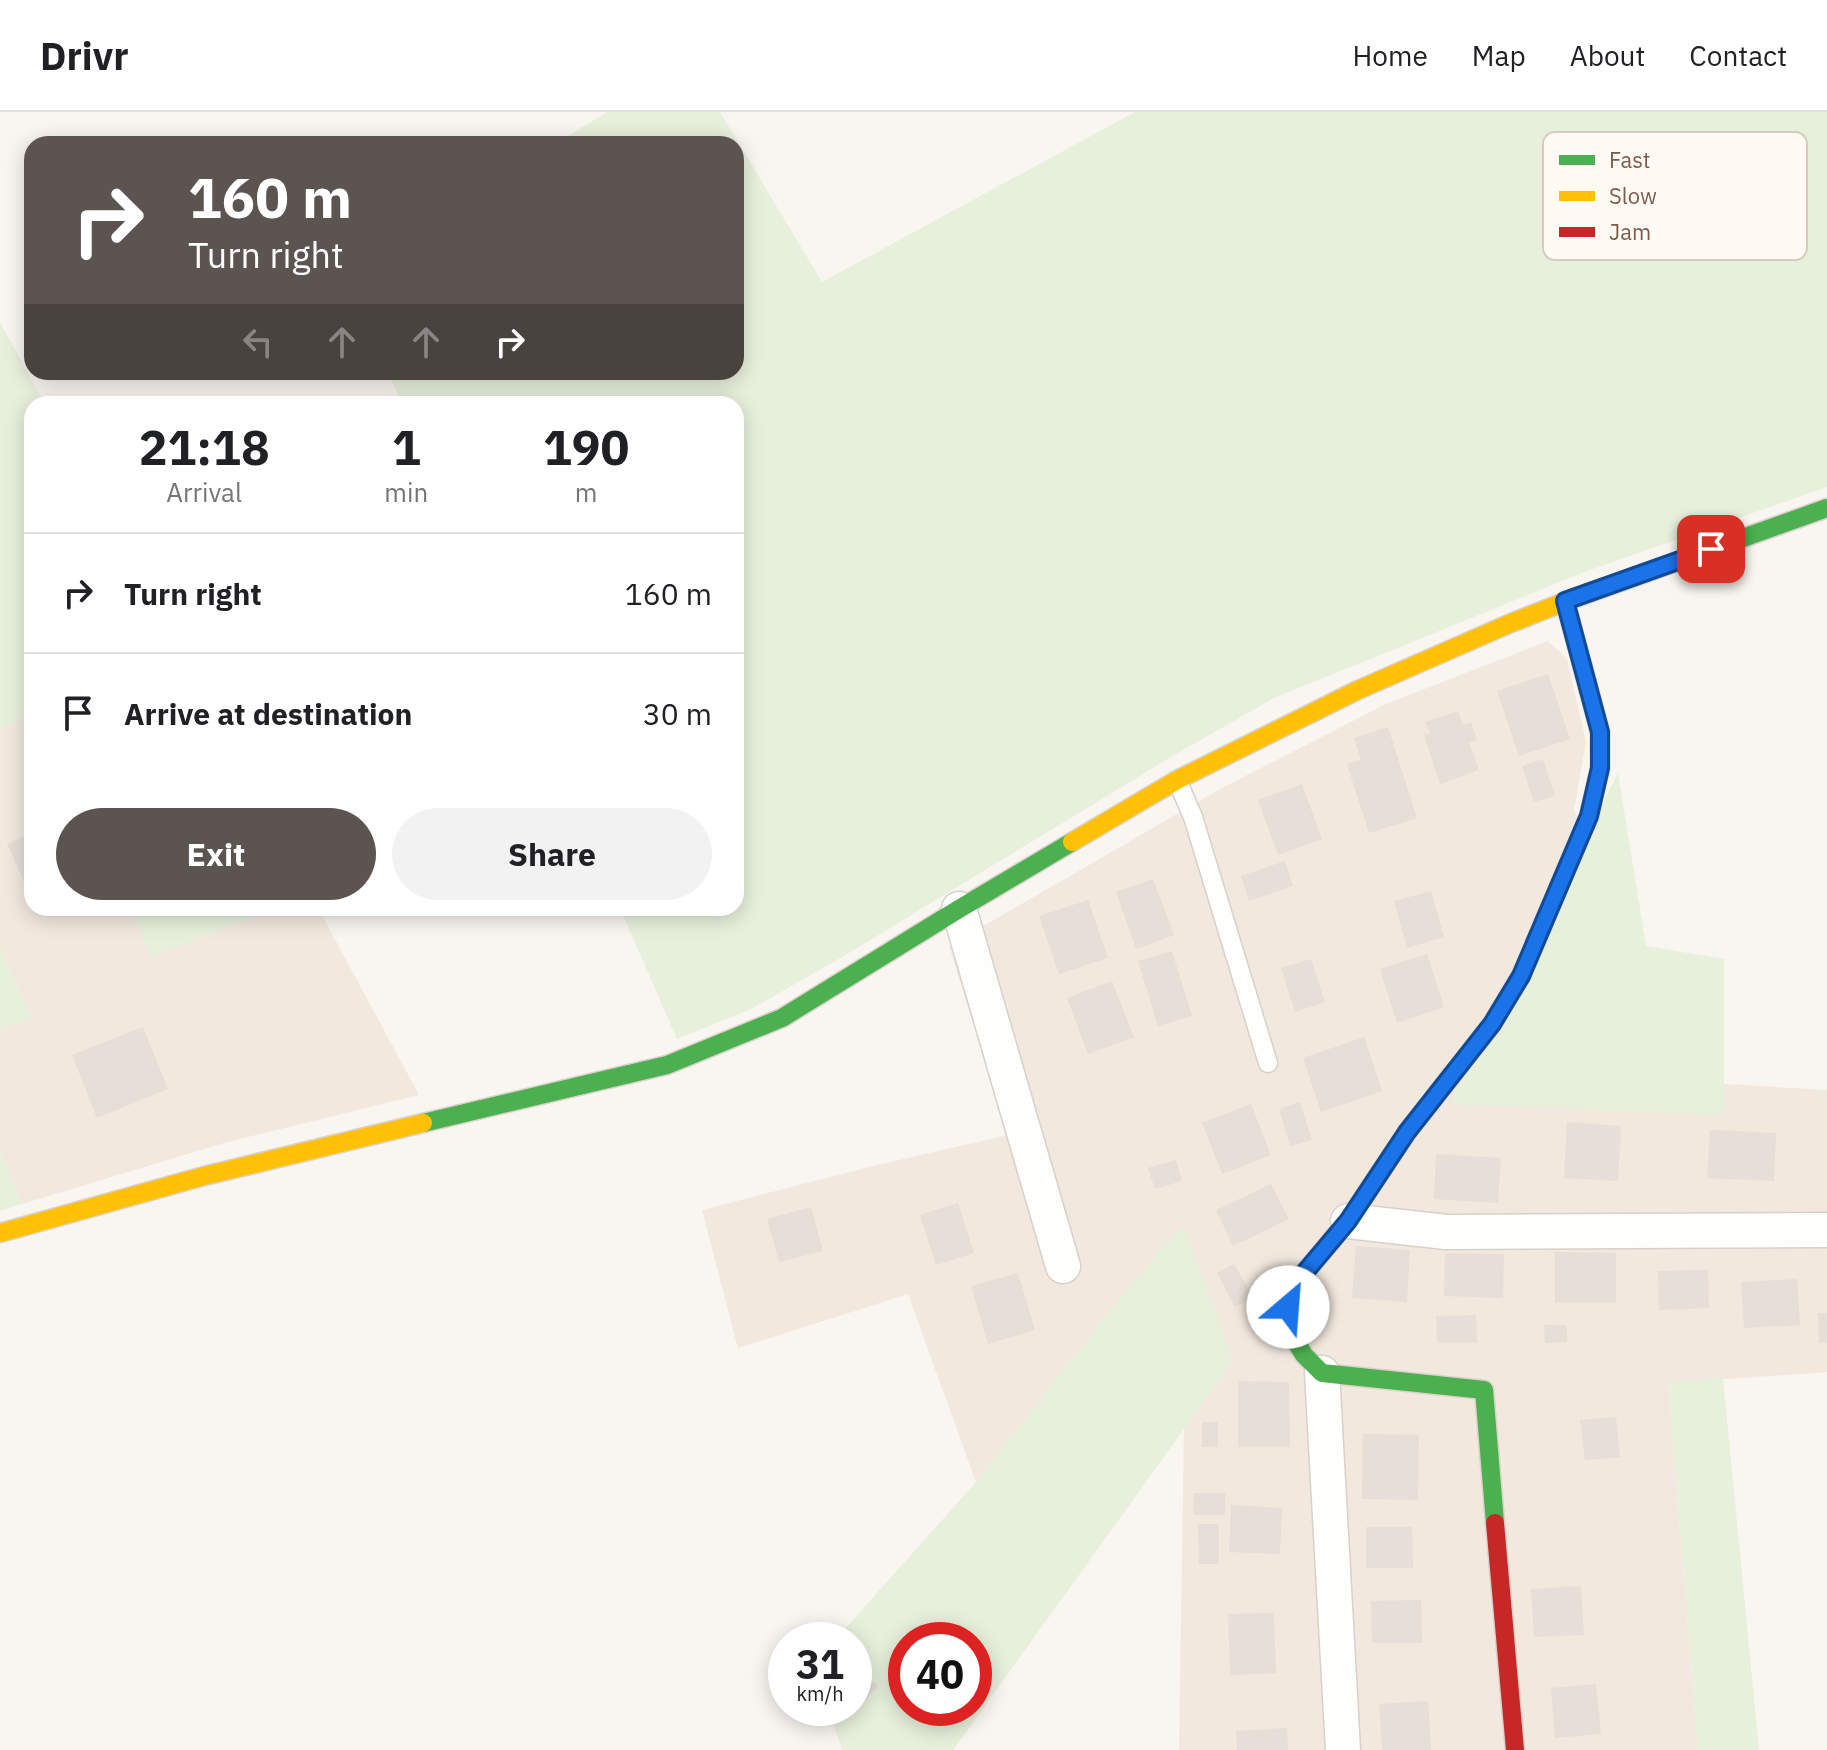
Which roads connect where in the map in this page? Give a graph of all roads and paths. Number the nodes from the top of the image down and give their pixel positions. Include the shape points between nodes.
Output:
1 (1827, 508) edge
2 (1565, 601) junction
3 (1177, 780) junction
4 (959, 909) junction
5 (1268, 1063) dead end
6 (1348, 1221) junction
7 (1827, 1230) edge
8 (0, 1233) edge
9 (1063, 1266) dead end
10 (1322, 1373) junction
11 (1343, 1750) edge
12 (1515, 1750) edge

1 - 2 street
2 - 3 street via 1358,690
2 - 6 street via 1600,732 1600,768 1589,816 1521,976
3 - 4 street
3 - 5 lane
4 - 8 street via 782,1018 667,1065 204,1176
4 - 9 street
6 - 7 street via 1446,1232
6 - 10 street via 1290,1290 1285,1324
10 - 11 street
10 - 12 street via 1484,1390

